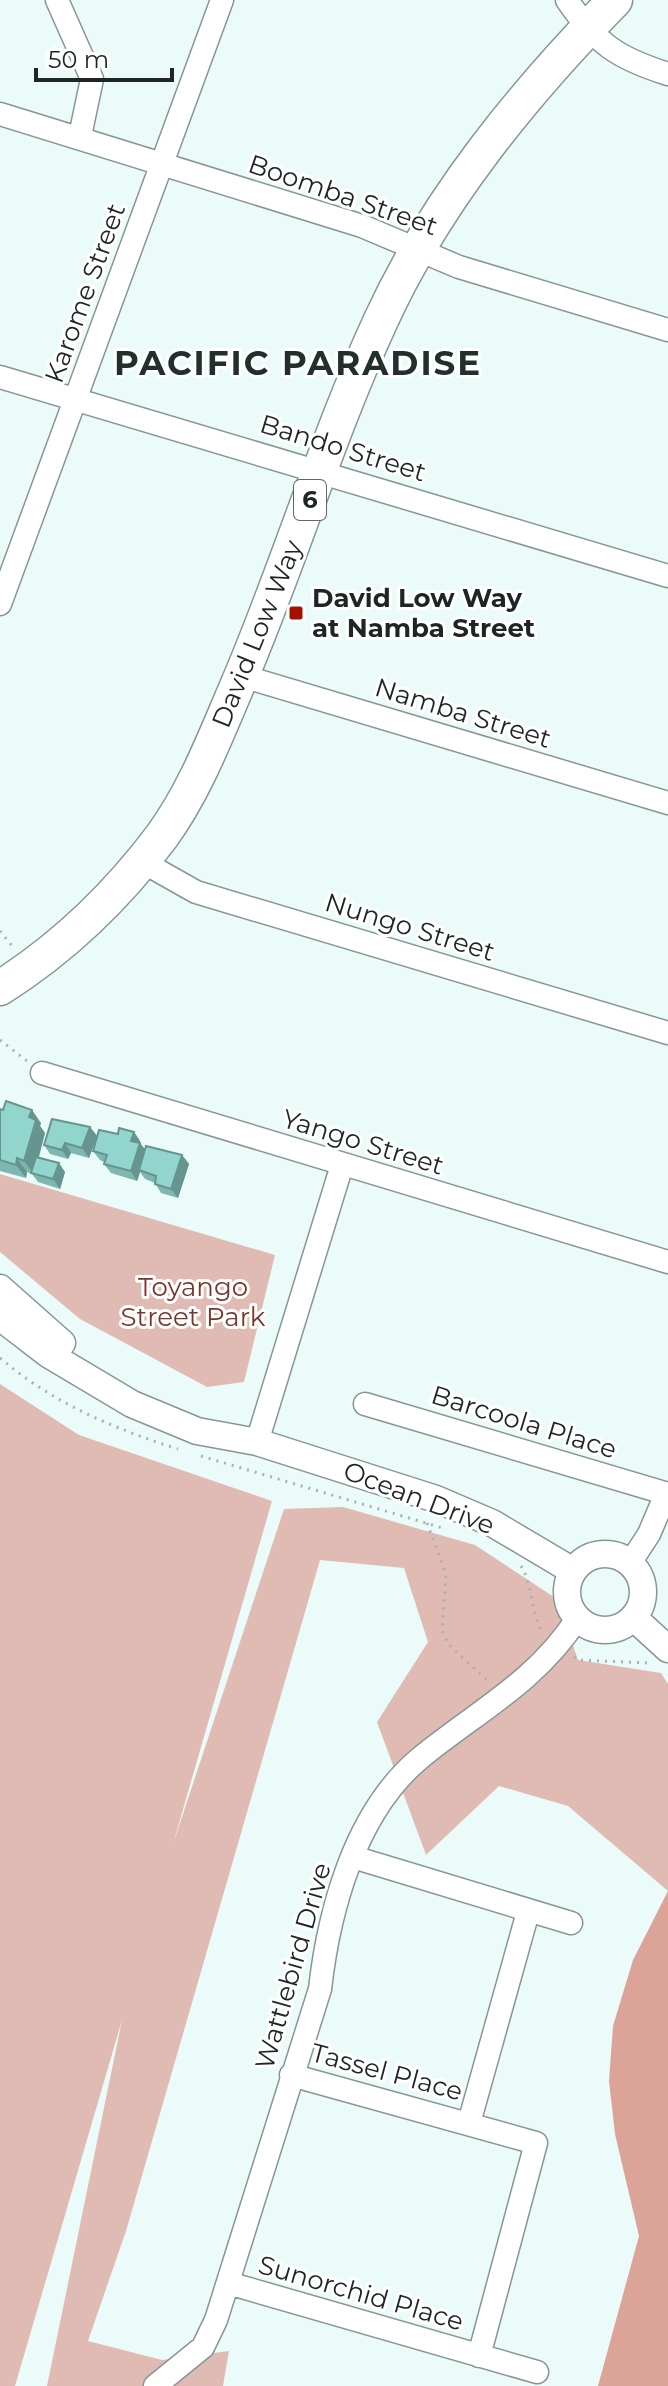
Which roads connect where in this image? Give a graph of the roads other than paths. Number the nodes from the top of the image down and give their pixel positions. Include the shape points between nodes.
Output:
1 (57, 0) edge
2 (222, 0) edge
3 (567, 0) edge
4 (615, 0) edge
5 (587, 29) junction
6 (668, 74) edge
7 (0, 114) edge
8 (80, 136) junction
9 (162, 165) junction
10 (419, 250) junction
11 (668, 330) edge
12 (0, 377) edge
13 (75, 399) junction
14 (321, 470) junction
15 (668, 576) edge
16 (0, 604) edge
17 (242, 676) junction
18 (668, 803) edge
19 (141, 861) junction
20 (0, 988) edge
21 (668, 1033) edge
22 (42, 1073) road end
23 (342, 1165) junction
24 (668, 1262) edge
25 (0, 1288) edge
26 (0, 1317) edge
27 (365, 1404) dead end
28 (257, 1442) junction
29 (667, 1494) edge
30 (630, 1563) junction
31 (573, 1571) junction
32 (634, 1618) junction
33 (577, 1619) junction
34 (662, 1657) edge
35 (353, 1857) junction
36 (528, 1912) junction
37 (571, 1923) dead end
38 (291, 2075) junction
39 (469, 2123) junction
40 (508, 2249) joint
41 (228, 2283) junction
42 (479, 2356) junction
43 (537, 2372) dead end
44 (155, 2386) edge

1 - 8 street via 92,79
2 - 9 street, Karome Street
3 - 5 street
4 - 5 main road, David Low Way / 6
5 - 6 street via 616,55
5 - 10 main road, David Low Way / 6 via 505,124
7 - 8 street, Boomba Street
8 - 9 street, Boomba Street
9 - 10 street, Boomba Street via 362,226
9 - 13 street, Karome Street
10 - 11 street, Boomba Street via 476,273
10 - 14 main road, David Low Way / 6 via 365,355
12 - 13 street, Bando Street
13 - 14 street, Bando Street
13 - 16 street, Karome Street
14 - 15 street, Bando Street
14 - 17 main road, David Low Way / 6
17 - 18 street, Namba Street
17 - 19 main road, David Low Way / 6 via 195,780
19 - 20 main road, David Low Way / 6 via 58,946
19 - 21 street, Nungo Street via 196,892
22 - 23 street, Yango Street
23 - 24 street, Yango Street
23 - 28 street
25 - 28 street, Ocean Drive via 37,1323 106,1372
26 - 28 street, Ocean Drive via 48,1354 132,1404 197,1431
27 - 29 street, Barcoola Place
28 - 31 street, Ocean Drive via 436,1499 492,1523
29 - 30 street
30 - 31 street via 606,1554 593,1556
30 - 32 street via 644,1596
31 - 33 street via 566,1596
32 - 33 street via 624,1626 599,1631
32 - 34 street via 653,1631
33 - 35 street, Wattlebird Drive via 541,1667 416,1762 366,1823
35 - 36 street
35 - 38 street, Wattlebird Drive via 325,1949 320,1989
36 - 37 street
36 - 39 street, Tassel Place
38 - 39 street, Tassel Place
38 - 41 street, Wattlebird Drive
39 - 40 street, Tassel Place via 536,2143
40 - 42 street, Sunorchid Place
41 - 42 street, Sunorchid Place
41 - 44 street, Wattlebird Drive via 203,2347
42 - 43 street, Sunorchid Place

